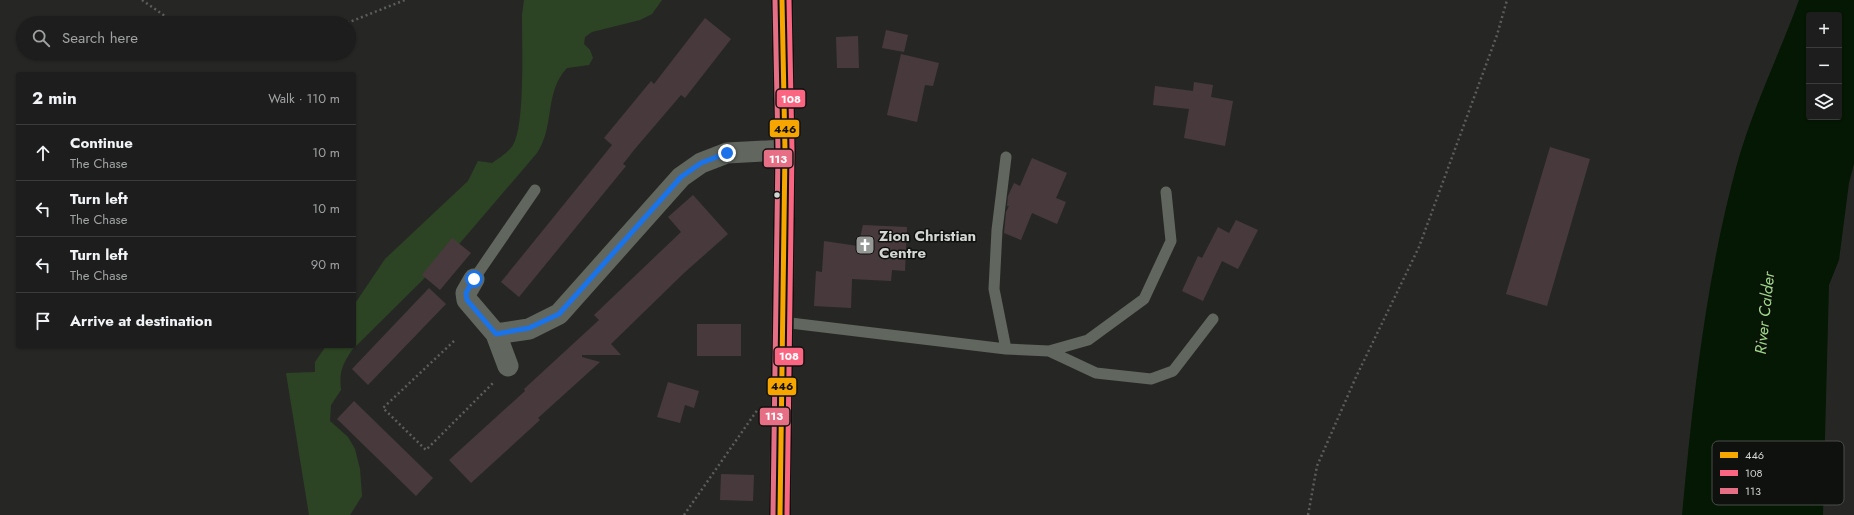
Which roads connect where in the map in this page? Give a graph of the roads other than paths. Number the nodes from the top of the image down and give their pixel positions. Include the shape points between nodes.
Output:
1 (782, 0) edge
2 (785, 150) junction
3 (1006, 157) dead end
4 (535, 190) dead end
5 (1166, 192) dead end
6 (474, 279) joint
7 (1212, 319) dead end
8 (782, 322) junction
9 (496, 334) junction
10 (1006, 349) junction
11 (1049, 351) junction
12 (508, 366) road end
13 (780, 515) edge

1 - 2 main road
2 - 8 main road
2 - 9 street via 727,153 701,163 681,177 559,314 529,328
3 - 10 lane via 997,230 994,289
4 - 6 lane
5 - 11 lane via 1171,242 1144,299 1088,340
6 - 9 street via 466,293 467,300
7 - 11 lane via 1173,371 1151,378 1096,373
8 - 10 lane
8 - 13 main road
9 - 12 street
10 - 11 lane

